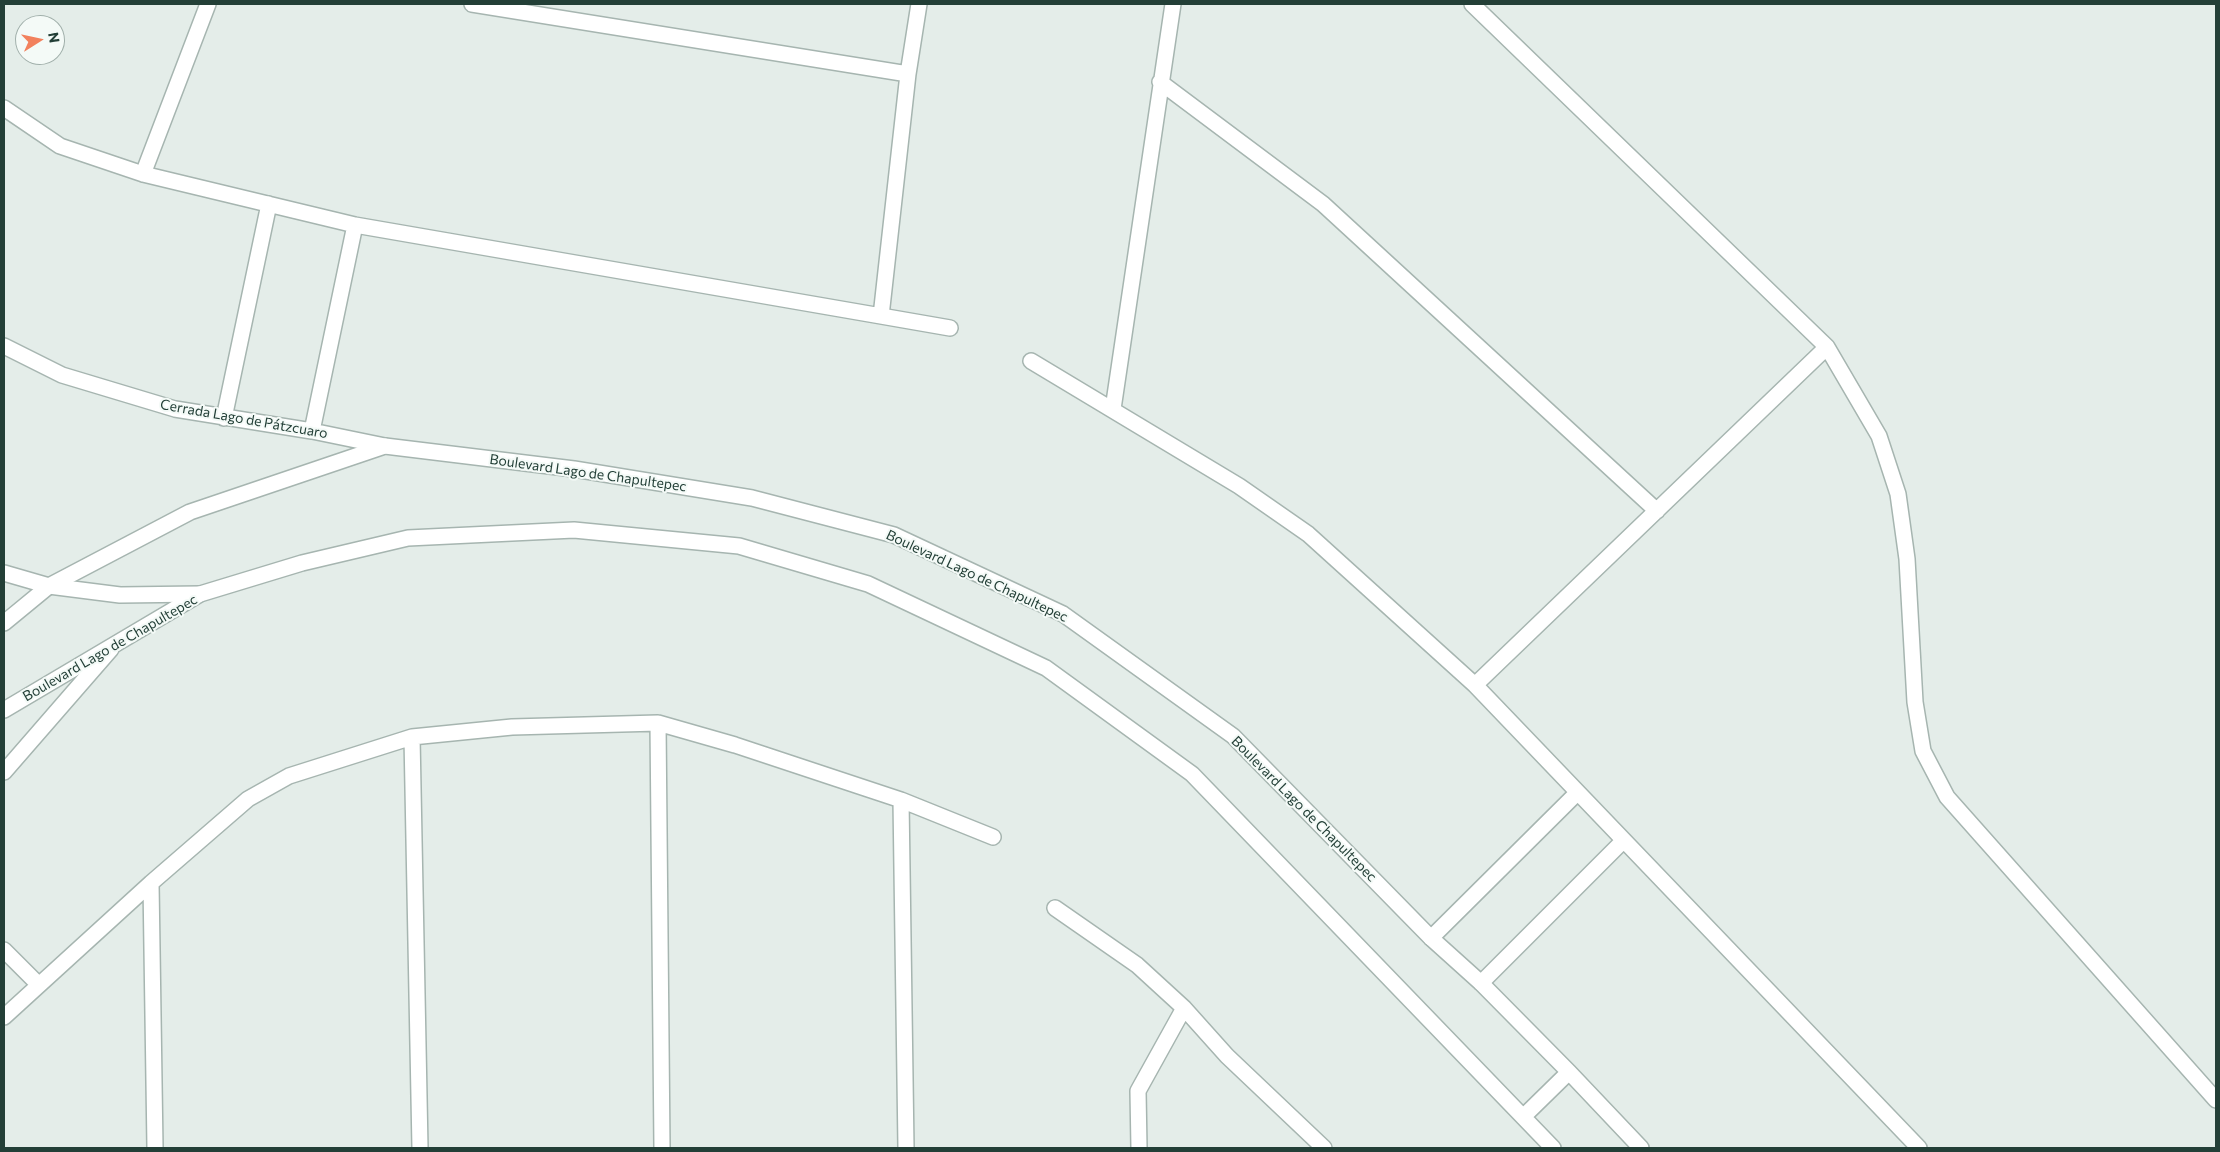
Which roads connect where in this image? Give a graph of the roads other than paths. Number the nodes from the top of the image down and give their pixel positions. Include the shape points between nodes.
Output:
1 (208, 4) edge
2 (472, 4) edge
3 (920, 4) edge
4 (1173, 4) edge
5 (1472, 4) edge
6 (908, 74) junction
7 (1160, 82) junction
8 (4, 108) edge
9 (143, 174) junction
10 (268, 204) junction
11 (355, 225) junction
12 (882, 316) junction
13 (950, 328) dead end
14 (4, 346) edge
15 (1827, 347) junction
16 (21, 356) junction
17 (4, 359) edge
18 (1031, 360) dead end
19 (1113, 409) junction
20 (224, 418) junction
21 (312, 431) junction
22 (385, 446) junction
23 (1657, 511) junction
24 (4, 573) edge
25 (49, 586) junction
26 (200, 594) junction
27 (4, 623) edge
28 (111, 649) junction
29 (1476, 685) junction
30 (4, 710) edge
31 (658, 723) junction
32 (412, 737) junction
33 (4, 772) edge
34 (1577, 793) junction
35 (901, 800) junction
36 (993, 837) dead end
37 (1623, 841) junction
38 (151, 883) junction
39 (1055, 908) dead end
40 (1431, 938) junction
41 (4, 950) edge
42 (1480, 983) junction
43 (39, 985) junction
44 (1184, 1008) junction
45 (4, 1017) edge
46 (1569, 1072) junction
47 (2216, 1100) edge
48 (1523, 1117) junction
49 (155, 1148) edge
50 (420, 1148) edge
51 (662, 1148) edge
52 (906, 1148) edge
53 (1139, 1148) edge
54 (1324, 1148) edge
55 (1553, 1148) edge
56 (1641, 1148) edge
57 (1919, 1148) edge

1 - 9 street
2 - 6 street
3 - 6 street
4 - 7 street
5 - 15 street
6 - 12 street
7 - 19 street
7 - 23 street via 1323,204
8 - 9 street via 60,146
9 - 10 street
10 - 11 street
10 - 20 street
11 - 12 street
11 - 21 street
12 - 13 street
14 - 16 street, Cerrada Lago de Pátzcuaro
15 - 23 street
15 - 47 street via 1879,436 1898,494 1907,559 1915,702 1923,751 1946,797
16 - 17 street
16 - 20 street, Cerrada Lago de Pátzcuaro via 62,376 175,409
18 - 19 street
19 - 29 street via 1238,486 1308,534
20 - 21 street, Cerrada Lago de Pátzcuaro
21 - 22 street, Cerrada Lago de Pátzcuaro
22 - 25 street, Boulevard Lago de Chapultepec via 190,512
22 - 40 street, Boulevard Lago de Chapultepec via 574,469 752,498 894,535 1063,614 1233,736
23 - 29 street
24 - 25 street
25 - 26 street via 120,595
25 - 27 street, Boulevard Lago de Chapultepec
26 - 28 street, Boulevard Lago de Chapultepec
26 - 48 street, Boulevard Lago de Chapultepec via 302,563 408,538 574,530 739,546 868,584 1046,668 1192,774
28 - 30 street, Boulevard Lago de Chapultepec
28 - 33 street
29 - 34 street
31 - 32 street via 512,727
31 - 35 street
31 - 51 street
32 - 38 street via 289,776 248,799
32 - 50 street
34 - 37 street
34 - 40 street
35 - 36 street
35 - 52 street
37 - 42 street
37 - 57 street
38 - 43 street
38 - 49 street
39 - 44 street via 1137,965
40 - 42 street, Boulevard Lago de Chapultepec
41 - 43 street
42 - 46 street, Boulevard Lago de Chapultepec
43 - 45 street
44 - 53 street via 1138,1091
44 - 54 street via 1227,1056
46 - 48 street
46 - 56 street, Boulevard Lago de Chapultepec
48 - 55 street, Boulevard Lago de Chapultepec

